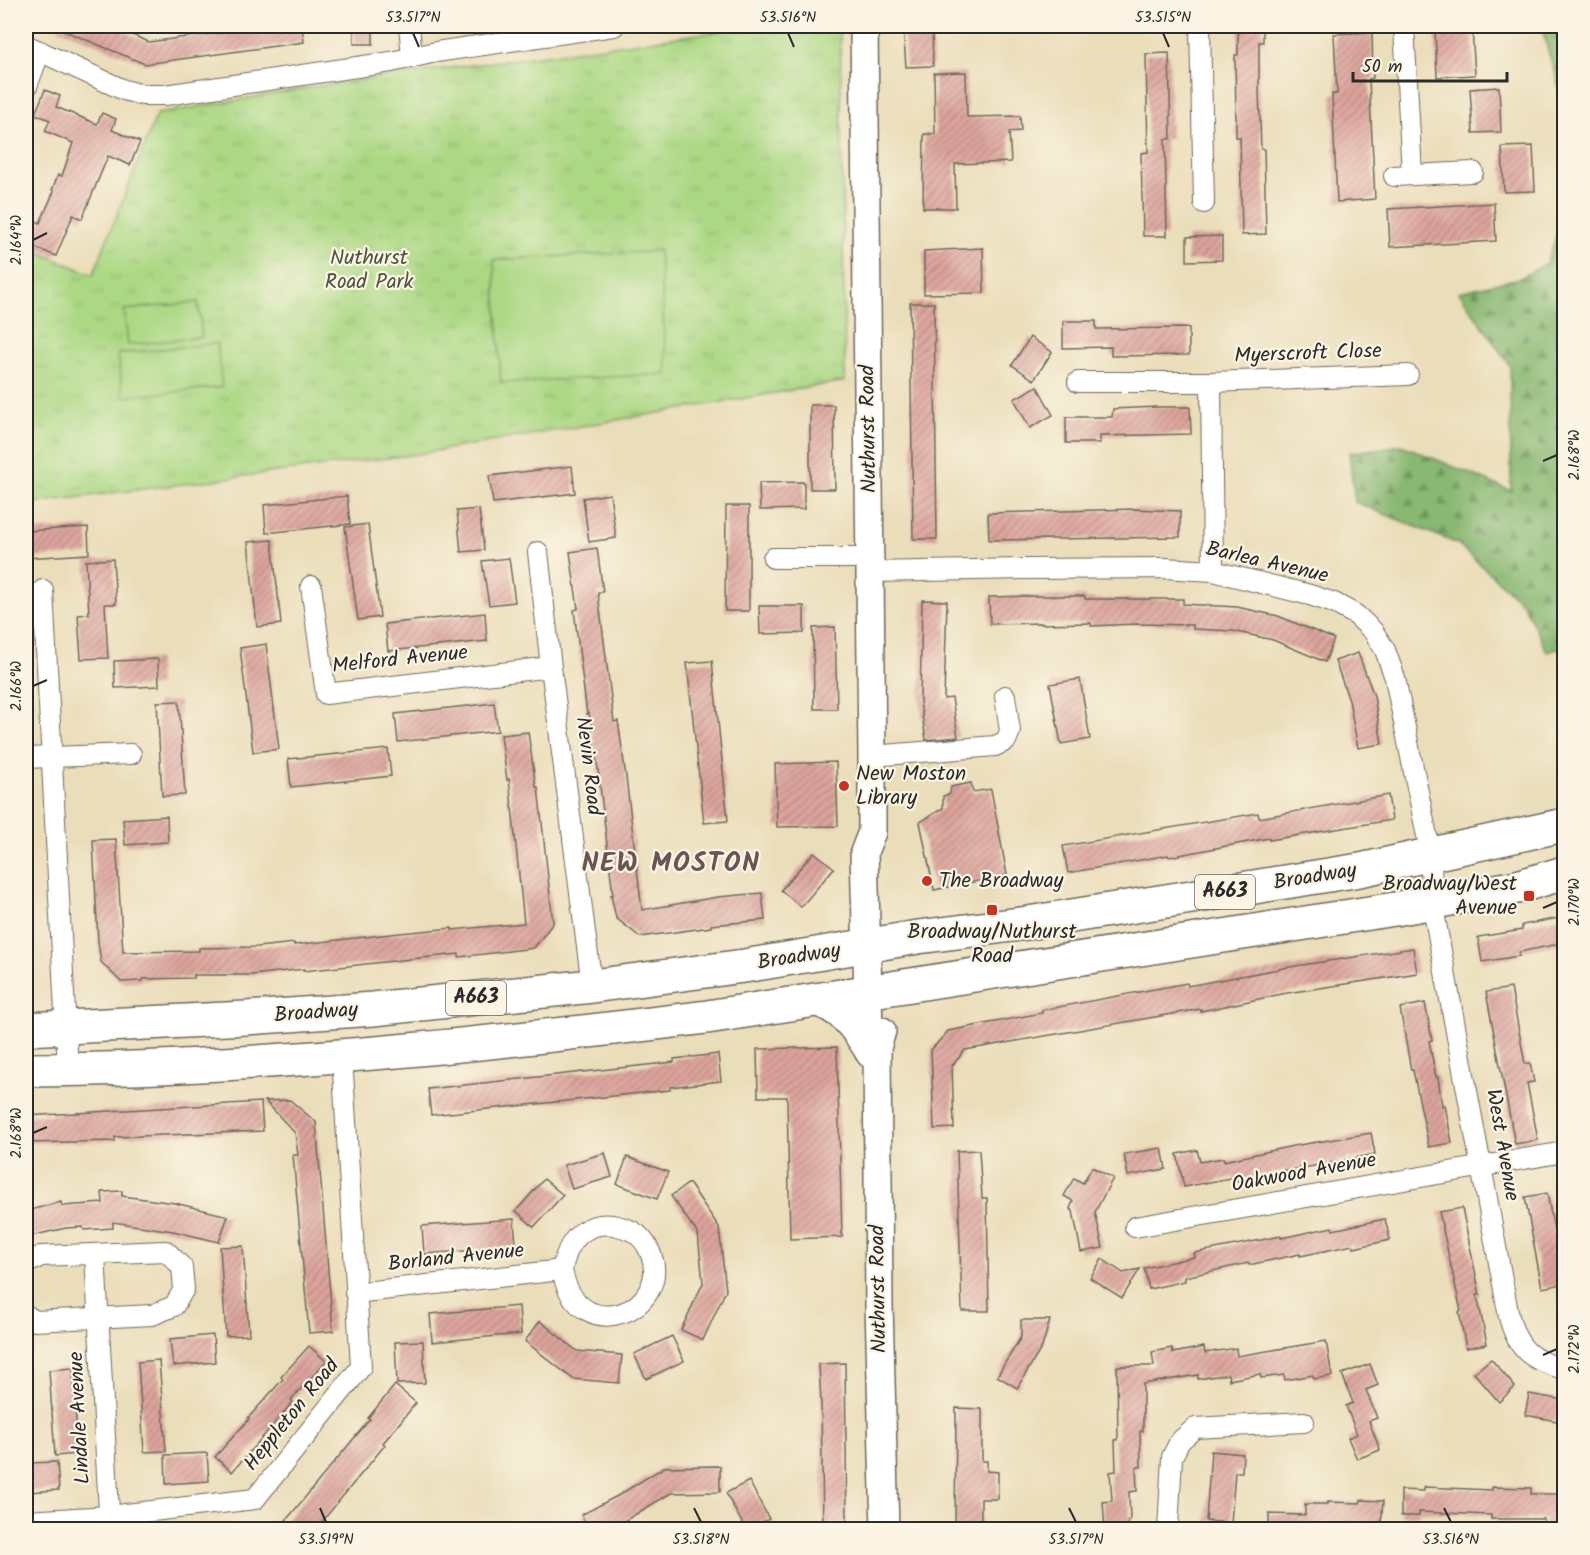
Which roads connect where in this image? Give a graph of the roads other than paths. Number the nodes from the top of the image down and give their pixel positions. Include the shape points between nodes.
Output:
1 (409, 26) edge
2 (614, 26) edge
3 (864, 26) edge
4 (1200, 26) edge
5 (1404, 26) edge
6 (33, 48) edge
7 (412, 56) junction
8 (26, 88) edge
9 (1473, 172) dead end
10 (1204, 202) dead end
11 (1408, 375) dead end
12 (1078, 382) dead end
13 (1211, 382) junction
14 (538, 552) dead end
15 (773, 558) dead end
16 (871, 565) junction
17 (1213, 571) junction
18 (312, 586) dead end
19 (43, 590) dead end
20 (550, 667) junction
21 (1005, 696) dead end
22 (131, 754) dead end
23 (872, 756) junction
24 (52, 757) junction
25 (26, 758) edge
26 (1564, 825) edge
27 (1431, 856) junction
28 (1564, 873) edge
29 (1432, 902) junction
30 (875, 945) junction
31 (592, 987) junction
32 (876, 990) junction
33 (810, 1001) junction
34 (66, 1027) junction
35 (26, 1029) edge
36 (342, 1056) junction
37 (878, 1060) junction
38 (26, 1070) edge
39 (68, 1070) junction
40 (1564, 1152) edge
41 (1481, 1168) junction
42 (1135, 1227) dead end
43 (95, 1254) junction
44 (26, 1264) edge
45 (562, 1270) junction
46 (355, 1293) junction
47 (26, 1315) edge
48 (99, 1318) junction
49 (1564, 1369) edge
50 (1304, 1422) dead end
51 (26, 1521) edge
52 (110, 1523) edge
53 (885, 1530) edge
54 (1168, 1530) edge

1 - 7 street
2 - 7 street
3 - 16 street, Nuthurst Road
4 - 10 street
5 - 9 street via 1403,175
6 - 7 street via 143,95 165,95
6 - 8 street
11 - 13 street, Myerscroft Close
12 - 13 street, Myerscroft Close
13 - 17 street, Myerscroft Close
14 - 20 street, Nevin Road
15 - 16 street, Barlea Avenue
16 - 17 street, Barlea Avenue
16 - 23 street, Nuthurst Road
17 - 27 street, Barlea Avenue via 1334,603 1374,630 1395,678
18 - 20 street, Melford Avenue via 326,694
19 - 24 street
20 - 31 street, Nevin Road
21 - 23 street via 1010,731 1006,741 995,746
22 - 24 street
23 - 30 street, Nuthurst Road via 872,832 864,852
24 - 25 street
24 - 34 street
26 - 27 highway, Broadway / A663
27 - 29 street, Barlea Avenue
27 - 30 highway, Broadway / A663
28 - 29 highway, Broadway / A663
29 - 32 highway, Broadway / A663
29 - 41 street, West Avenue
30 - 31 highway, Broadway / A663
30 - 32 street, Nuthurst Road
31 - 34 highway, Broadway / A663 via 246,1018
32 - 33 highway, Broadway / A663
32 - 37 street, Nuthurst Road via 884,1027
33 - 36 highway, Broadway / A663 via 607,1030
33 - 37 street via 826,1005 842,1016
34 - 35 highway, Broadway / A663
34 - 39 street
36 - 39 highway, Broadway / A663
36 - 46 street, Heppleton Road
37 - 53 street, Nuthurst Road
38 - 39 highway, Broadway / A663
40 - 41 street, Oakwood Avenue
41 - 42 street, Oakwood Avenue
41 - 49 street, West Avenue via 1514,1334 1531,1356
43 - 44 street via 41,1256
43 - 48 street, Lindale Avenue
43 - 48 street via 166,1251 182,1267 184,1288 174,1306 152,1315
45 - 45 street via 569,1246 581,1232 600,1224 619,1225 636,1233 646,1244 654,1267 652,1284 640,1303 621,1314 605,1316 574,1301 565,1287
45 - 46 street, Borland Avenue
46 - 52 street, Heppleton Road via 361,1367 255,1499
47 - 48 street via 34,1320
48 - 52 street, Lindale Avenue
50 - 54 street via 1195,1428 1180,1441 1172,1457
51 - 52 street, Heppleton Road

